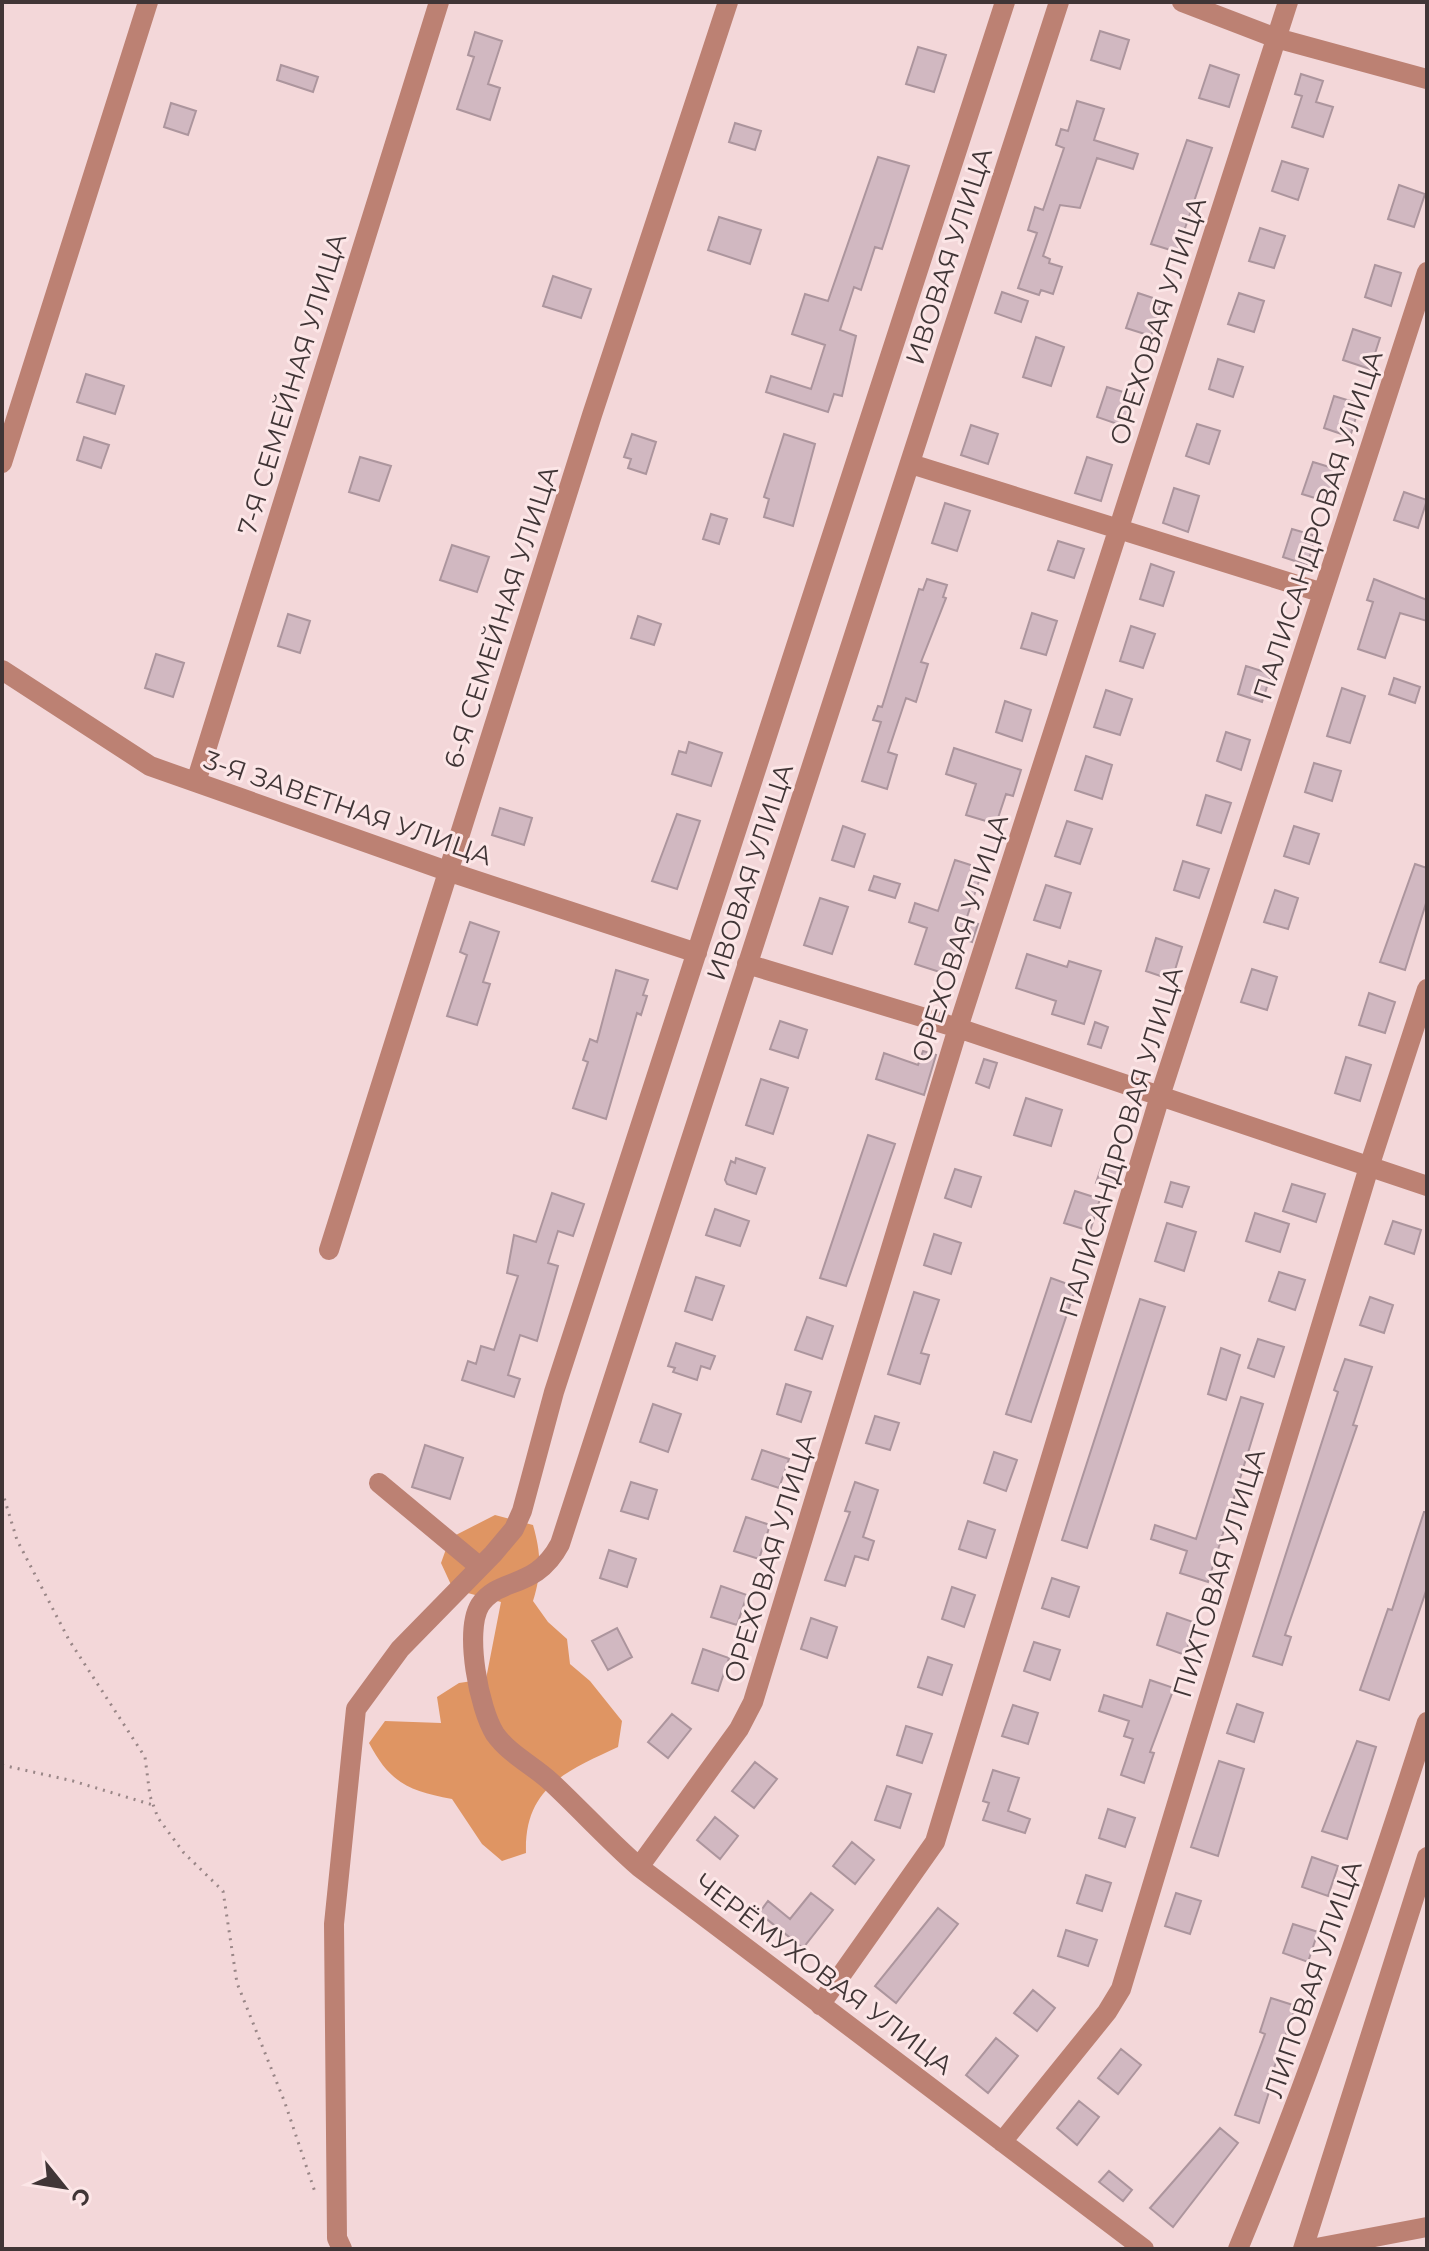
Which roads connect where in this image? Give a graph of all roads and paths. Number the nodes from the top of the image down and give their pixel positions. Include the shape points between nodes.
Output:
1 (148, 2) edge
2 (439, 2) edge
3 (728, 2) edge
4 (1005, 2) edge
5 (1059, 2) edge
6 (1182, 2) edge
7 (1288, 2) edge
8 (1276, 38) junction
9 (1427, 79) edge
10 (1427, 272) edge
11 (2, 463) edge
12 (911, 464) junction
13 (1119, 528) junction
14 (1323, 593) junction
15 (2, 670) edge
16 (196, 782) junction
17 (447, 871) junction
18 (697, 953) junction
19 (747, 964) junction
20 (1427, 989) edge
21 (958, 1028) junction
22 (1160, 1096) junction
23 (1369, 1167) junction
24 (1427, 1186) edge
25 (329, 1250) dead end
26 (379, 1483) dead end
27 (2, 1491) edge
28 (480, 1567) junction
29 (1427, 1722) edge
30 (489, 1723) joint
31 (2, 1765) edge
32 (154, 1805) junction
33 (1427, 1857) edge
34 (639, 1867) junction
35 (820, 2005) junction
36 (1002, 2142) junction
37 (320, 2207) dead end
38 (1427, 2227) edge
39 (342, 2249) edge
40 (1144, 2249) edge
41 (1238, 2249) edge
42 (1303, 2249) edge
43 (1311, 2249) edge

1 - 11 street
2 - 16 street, 7-Я СЕМЕЙНАЯ УЛИЦА
3 - 17 street, 6-Я СЕМЕЙНАЯ УЛИЦА
4 - 18 street, ИВОВАЯ УЛИЦА
5 - 12 street, ИВОВАЯ УЛИЦА
6 - 8 street
7 - 8 street, ОРЕХОВАЯ УЛИЦА
8 - 9 street
8 - 13 street, ОРЕХОВАЯ УЛИЦА
10 - 14 street, ПАЛИСАНДРОВАЯ УЛИЦА
12 - 13 street
12 - 19 street, ИВОВАЯ УЛИЦА
13 - 14 street
13 - 21 street, ОРЕХОВАЯ УЛИЦА
14 - 22 street, ПАЛИСАНДРОВАЯ УЛИЦА
15 - 16 street, 3-Я ЗАВЕТНАЯ УЛИЦА via 150,766
16 - 17 street, 3-Я ЗАВЕТНАЯ УЛИЦА
17 - 18 street, 3-Я ЗАВЕТНАЯ УЛИЦА
17 - 25 street, 6-Я СЕМЕЙНАЯ УЛИЦА
18 - 28 street, ИВОВАЯ УЛИЦА via 554,1392 522,1511 514,1529
19 - 21 street
19 - 30 street, ИВОВАЯ УЛИЦА via 560,1544 549,1564 534,1576 495,1591 473,1621 471,1637
20 - 23 street, ПИХТОВАЯ УЛИЦА
21 - 22 street
21 - 34 street, ОРЕХОВАЯ УЛИЦА via 753,1702
22 - 23 street
22 - 35 street, ПАЛИСАНДРОВАЯ УЛИЦА via 935,1842
23 - 24 street
23 - 36 street, ПИХТОВАЯ УЛИЦА via 1121,1989
26 - 28 street
27 - 32 path via 17,1540 69,1640 145,1757
28 - 39 street, ИВОВАЯ УЛИЦА via 400,1649 356,1709 350,1738 334,1924 337,2238
29 - 41 street, ЛИПОВАЯ УЛИЦА via 1358,1935
30 - 34 street, ЧЕРЁМУХОВАЯ УЛИЦА via 509,1749
31 - 32 path
32 - 37 path via 184,1853 223,1891 237,1983
33 - 42 street
34 - 35 street, ЧЕРЁМУХОВАЯ УЛИЦА
35 - 36 street, ЧЕРЁМУХОВАЯ УЛИЦА
36 - 40 street, ЧЕРЁМУХОВАЯ УЛИЦА
38 - 43 street

